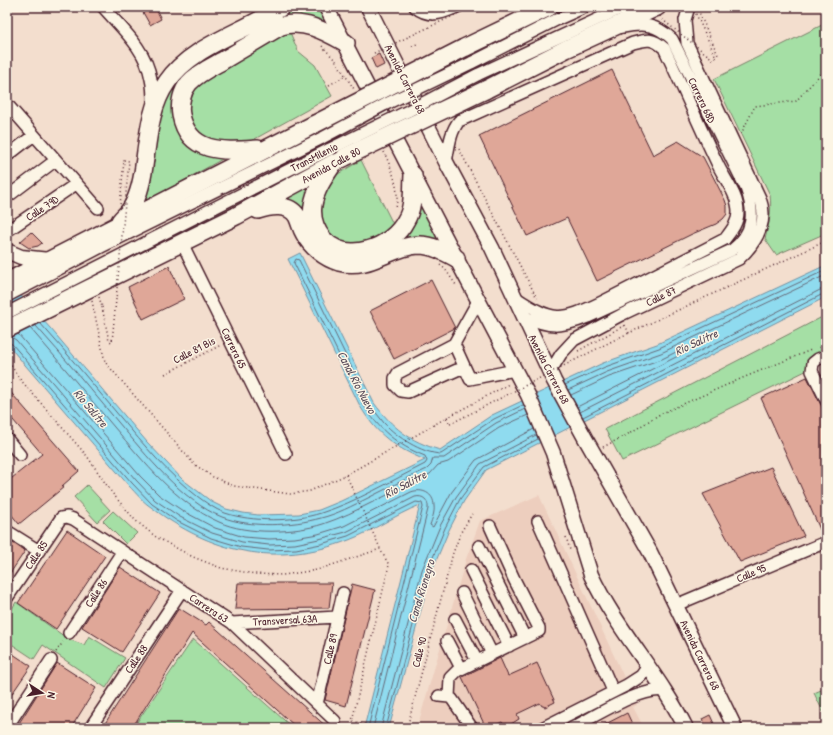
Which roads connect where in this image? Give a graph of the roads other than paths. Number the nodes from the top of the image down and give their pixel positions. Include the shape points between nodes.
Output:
1 (103, 7) edge
2 (282, 7) edge
3 (326, 7) edge
4 (368, 7) edge
5 (415, 7) edge
6 (457, 7) edge
7 (549, 7) edge
8 (585, 7) edge
9 (624, 7) edge
10 (657, 7) edge
11 (692, 9) edge
12 (608, 30) junction
13 (346, 44) junction
14 (468, 55) junction
15 (481, 82) junction
16 (7, 104) edge
17 (153, 108) junction
18 (319, 131) junction
19 (34, 135) junction
20 (264, 149) junction
21 (7, 156) edge
22 (336, 156) junction
23 (56, 160) junction
24 (446, 162) junction
25 (413, 175) junction
26 (76, 184) junction
27 (7, 197) edge
28 (98, 208) dead end
29 (763, 215) joint
30 (236, 216) junction
31 (751, 224) joint
32 (114, 227) junction
33 (7, 231) edge
34 (182, 243) junction
35 (9, 252) edge
36 (456, 258) junction
37 (49, 260) junction
38 (10, 280) edge
39 (7, 296) edge
40 (515, 297) junction
41 (478, 301) junction
42 (7, 313) edge
43 (523, 316) junction
44 (7, 329) edge
45 (451, 346) junction
46 (826, 356) edge
47 (461, 369) junction
48 (515, 370) junction
49 (552, 376) junction
50 (826, 400) edge
51 (7, 439) edge
52 (286, 454) dead end
53 (20, 455) dead end
54 (67, 517) joint
55 (538, 521) dead end
56 (490, 526) dead end
57 (7, 531) edge
58 (826, 542) edge
59 (479, 546) dead end
60 (39, 551) junction
61 (122, 552) junction
62 (471, 570) dead end
63 (182, 590) junction
64 (342, 593) dead end
65 (462, 594) dead end
66 (7, 598) edge
67 (676, 605) junction
68 (337, 617) junction
69 (455, 619) dead end
70 (232, 623) junction
71 (69, 633) road end
72 (525, 638) junction
73 (447, 641) dead end
74 (509, 646) junction
75 (492, 654) junction
76 (51, 660) road end
77 (477, 661) junction
78 (648, 666) junction
79 (461, 668) junction
80 (613, 691) junction
81 (665, 691) junction
82 (317, 704) junction
83 (335, 721) dead end
84 (7, 727) edge
85 (90, 728) edge
86 (472, 728) edge
87 (542, 728) edge
88 (572, 728) edge
89 (686, 728) edge
90 (735, 728) edge

1 - 17 street via 140,49 152,79
2 - 17 highway via 190,59 167,81
3 - 13 main road
4 - 24 main road, Avenida Carrera 68
5 - 6 street via 419,11 431,14 440,14
7 - 14 highway
8 - 14 street
9 - 15 street
10 - 12 highway, Avenida Calle 80
11 - 29 street, Carrera 68D via 685,20 687,43 760,198
12 - 15 highway, Avenida Calle 80
12 - 31 street, Carrera 68D via 643,25 656,27 672,39 746,188 752,210
13 - 20 highway via 311,26 287,24 208,69 189,83 182,96 180,111 187,132 196,141 205,147 221,151
13 - 25 main road
14 - 18 highway, bridge
15 - 22 highway, Avenida Calle 80, bridge
16 - 19 street
17 - 32 highway via 142,183 130,210
18 - 20 highway
18 - 39 street, TransMilenio
19 - 21 street
19 - 23 street
20 - 32 highway
22 - 25 highway via 315,196 313,220 325,241 342,251 368,250 381,245 400,230 411,209
22 - 30 highway, Avenida Calle 80
22 - 42 street, TransMilenio
23 - 26 street
23 - 27 street
24 - 40 main road, Avenida Carrera 68
24 - 40 street via 451,134 459,121 633,43 651,40 664,48 735,198 738,212 734,228 725,240 586,310 564,316 547,316
25 - 36 main road
26 - 28 street
26 - 33 street, Calle 79D
29 - 49 street, Calle 87 via 758,237 738,259 574,340 560,354
30 - 34 highway, Avenida Calle 80
30 - 36 highway via 266,207 286,208 296,215 304,235 317,250 341,262 355,264 370,261 418,245 437,249
31 - 43 street, Calle 87 via 745,237 732,250 588,318 571,324 550,326
32 - 37 highway
34 - 44 highway, Avenida Calle 80
34 - 52 street, Carrera 65
35 - 37 main road via 30,259
35 - 38 main road via 14,265 14,274
36 - 41 main road
37 - 38 highway
40 - 43 main road, Avenida Carrera 68
41 - 45 street
41 - 48 main road
43 - 49 main road, Avenida Carrera 68
45 - 47 street
45 - 47 street via 398,373 395,385 401,391 408,392
46 - 50 street via 813,363 812,371
47 - 48 street via 470,379
48 - 78 main road via 553,453 591,575 610,611
49 - 67 main road, Avenida Carrera 68 via 647,546
51 - 53 street
54 - 60 street, Calle 85 via 61,518
54 - 61 street, Carrera 63
55 - 80 street
56 - 72 street via 539,628 539,631
57 - 60 street
58 - 67 street, Calle 95
59 - 72 street
60 - 66 street, Calle 85
61 - 63 street, Carrera 63
61 - 71 street, Calle 86
62 - 74 street
63 - 70 street, Carrera 63
63 - 85 street, Calle 88
64 - 68 street, Calle 89
65 - 75 street
67 - 90 main road, Avenida Carrera 68
68 - 70 street, Transversal 63A
68 - 82 street, Calle 89
69 - 77 street
70 - 82 street, Carrera 63
72 - 74 street
73 - 79 street
74 - 75 street
75 - 77 street
76 - 84 street
77 - 79 street
78 - 80 street via 641,676
78 - 81 main road
79 - 86 street via 452,674 444,696
80 - 87 street
81 - 88 street via 651,691 633,697
81 - 89 main road
82 - 83 street, Carrera 63

